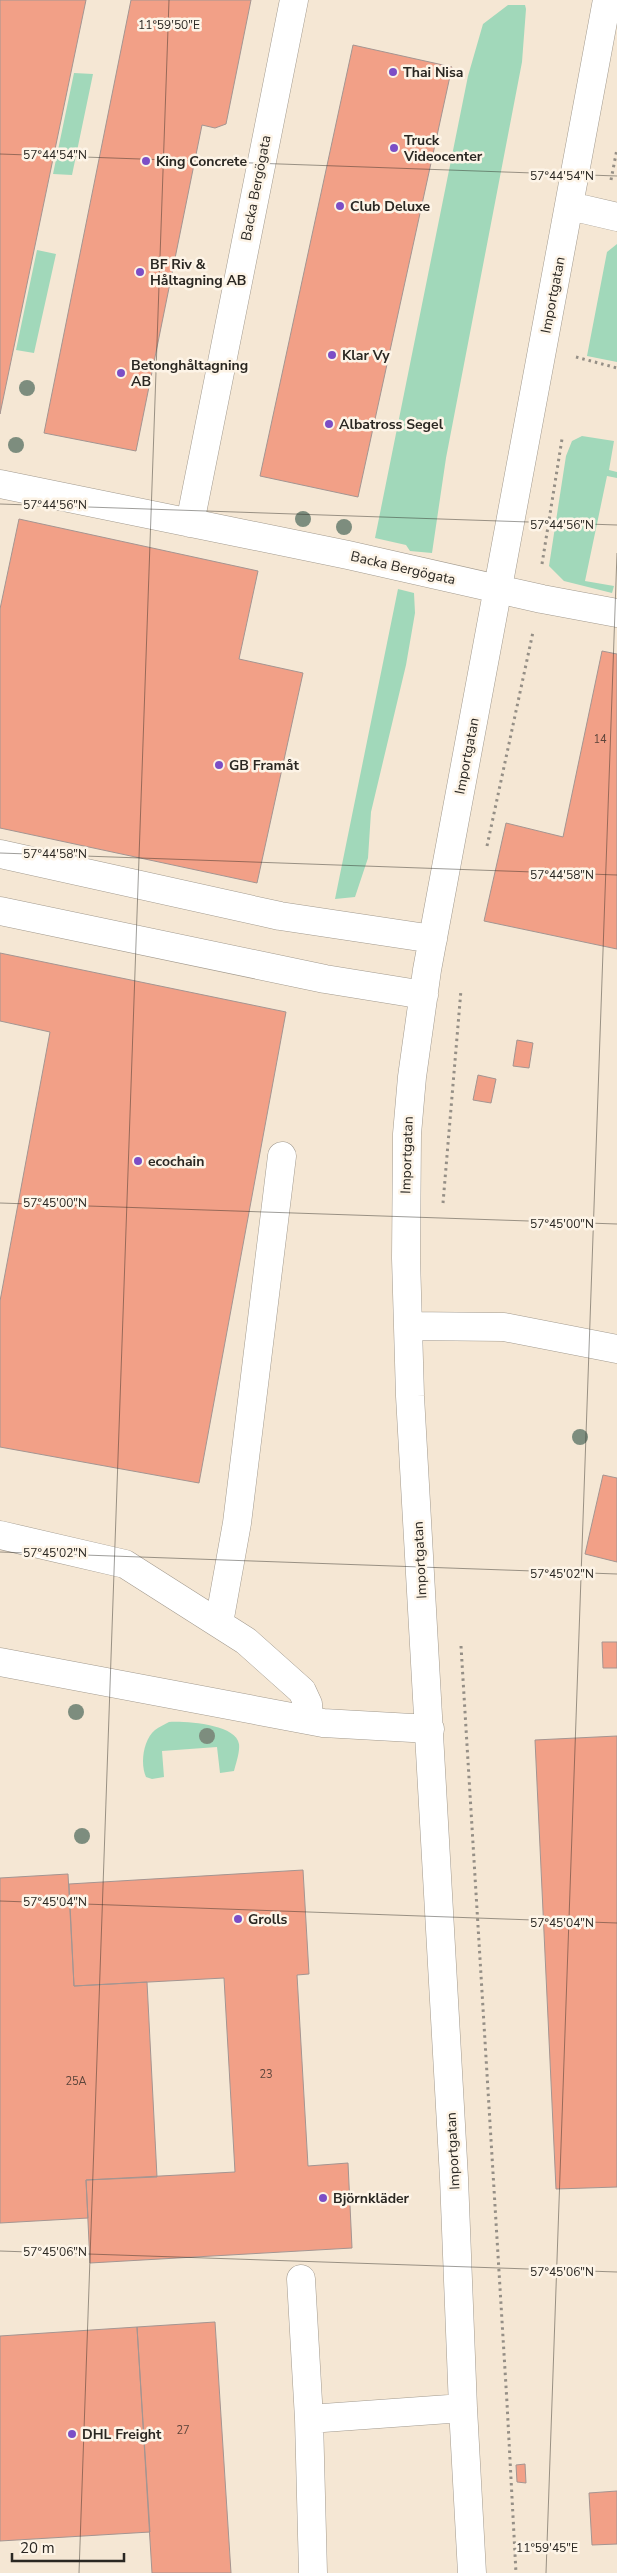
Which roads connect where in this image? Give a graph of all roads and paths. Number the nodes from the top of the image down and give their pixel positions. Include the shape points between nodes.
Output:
1 (294, 0) edge
2 (607, 0) edge
3 (570, 206) junction
4 (617, 217) edge
5 (576, 357) dead end
6 (617, 368) edge
7 (0, 484) edge
8 (190, 523) junction
9 (498, 589) junction
10 (617, 613) edge
11 (0, 854) edge
12 (0, 911) edge
13 (433, 939) junction
14 (424, 995) junction
15 (282, 1156) dead end
16 (408, 1326) junction
17 (617, 1349) edge
18 (0, 1535) edge
19 (219, 1624) junction
20 (0, 1662) edge
21 (309, 1720) junction
22 (430, 1729) junction
23 (301, 2278) dead end
24 (462, 2408) junction
25 (308, 2419) junction
26 (314, 2573) edge
27 (472, 2573) edge

1 - 8 street, Backa Bergögata
2 - 3 street, Importgatan
3 - 4 street
3 - 9 street, Importgatan
5 - 6 path
7 - 8 street, Backa Bergögata
8 - 9 street, Backa Bergögata
9 - 10 street
9 - 13 street, Importgatan
11 - 13 street via 280,916
12 - 14 street via 325,979
13 - 14 street, Importgatan
14 - 16 street, Importgatan via 406,1134
15 - 19 street via 237,1523
16 - 17 street via 504,1326
16 - 22 street, Importgatan
18 - 19 street via 125,1564
19 - 21 street via 246,1641 302,1690 308,1704
20 - 21 street
21 - 22 street
22 - 24 street, Importgatan via 454,2178
23 - 25 street
24 - 25 street
24 - 27 street, Importgatan
25 - 26 street

